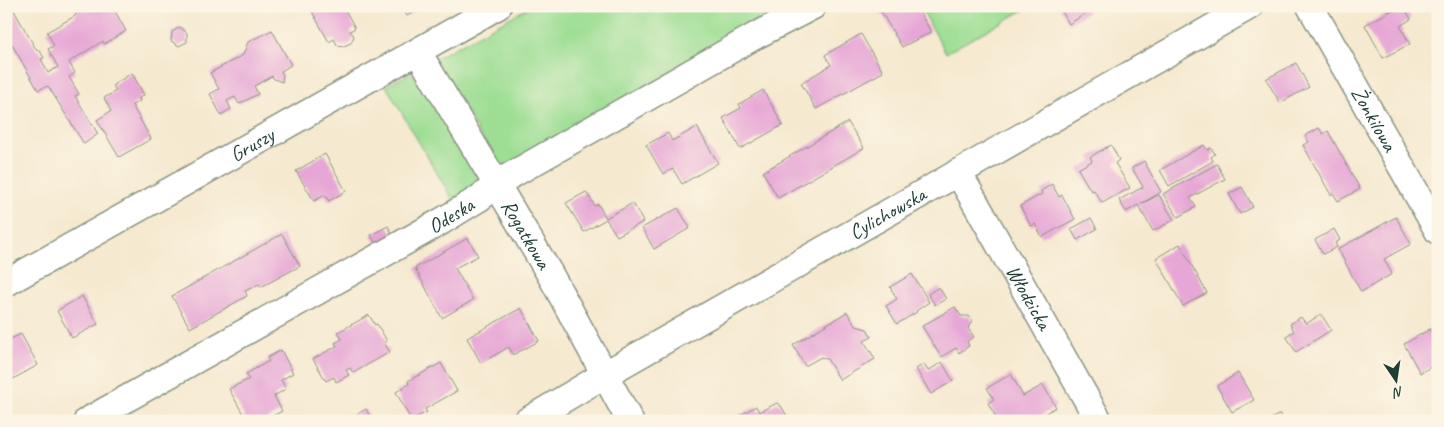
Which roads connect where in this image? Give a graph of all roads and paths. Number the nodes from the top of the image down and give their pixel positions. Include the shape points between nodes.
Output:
1 (498, 6) edge
2 (812, 6) edge
3 (1250, 6) edge
4 (1310, 6) edge
5 (418, 52) junction
6 (958, 172) junction
7 (497, 185) junction
8 (1438, 231) edge
9 (6, 283) edge
10 (604, 375) junction
11 (87, 421) edge
12 (527, 421) edge
13 (630, 421) edge
14 (1099, 421) edge

1 - 5 street, Gruszy
2 - 7 street, Odeska
3 - 6 street, Cylichowska
4 - 8 street, Żonkilowa
5 - 7 street, Rogatkowa
5 - 9 street, Gruszy
6 - 10 street, Cylichowska
6 - 14 street, Włodzicka
7 - 10 street, Rogatkowa
7 - 11 street, Odeska via 442,221
10 - 12 street, Cylichowska
10 - 13 street, Rogatkowa

